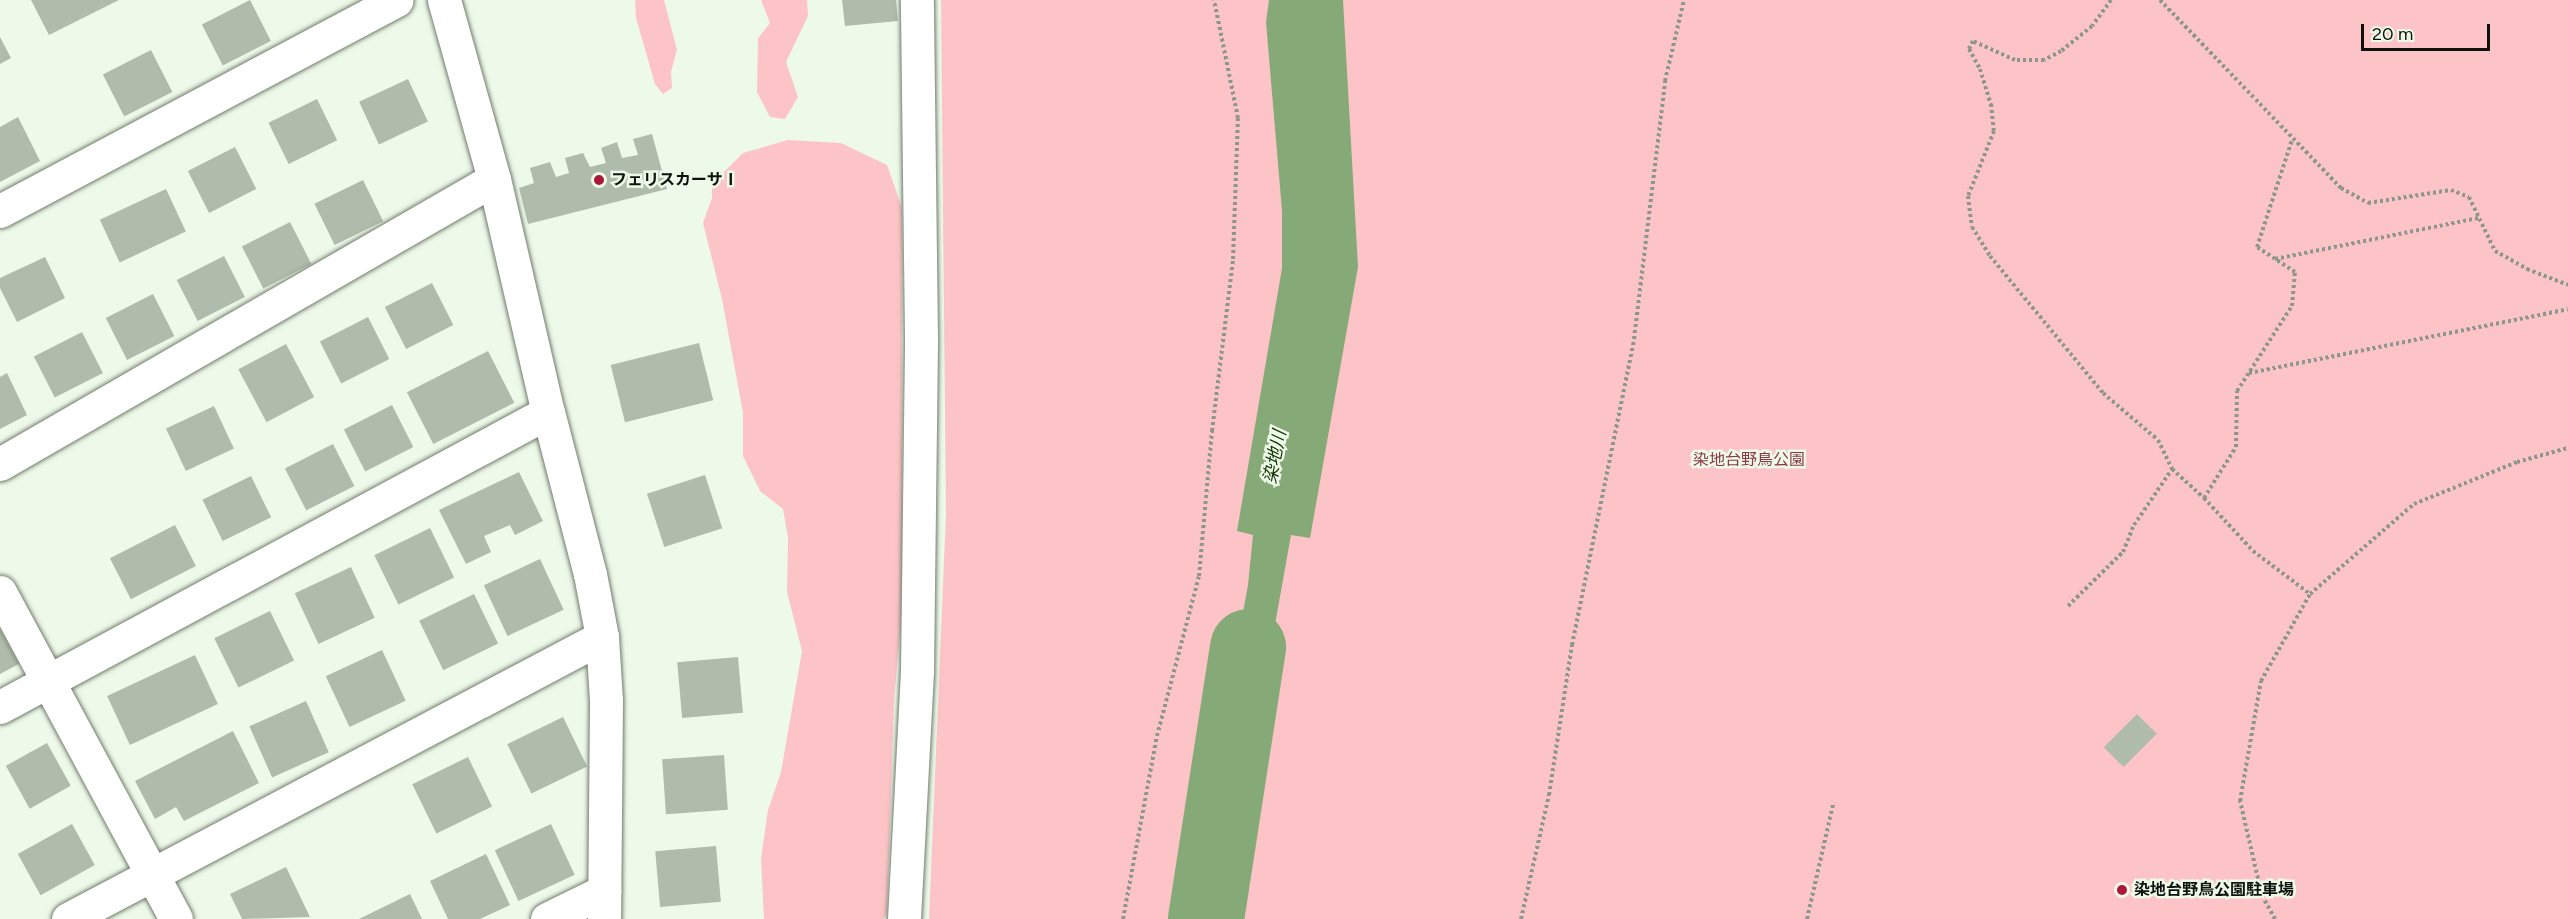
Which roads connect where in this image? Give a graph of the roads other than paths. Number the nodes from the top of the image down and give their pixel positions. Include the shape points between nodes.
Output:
1 (396, 0) edge
2 (444, 0) edge
3 (917, 0) edge
4 (494, 179) junction
5 (0, 211) edge
6 (548, 412) junction
7 (0, 464) edge
8 (0, 592) edge
9 (602, 637) junction
10 (48, 680) junction
11 (0, 707) edge
12 (151, 874) junction
13 (604, 905) edge
14 (68, 919) edge
15 (176, 919) edge
16 (547, 919) edge
17 (904, 919) edge

1 - 5 street
2 - 4 street
3 - 17 street via 921,338 916,672
4 - 6 street
4 - 7 street
6 - 9 street via 590,574
6 - 10 street
8 - 10 street
9 - 12 street
9 - 13 street via 606,701
10 - 11 street
10 - 12 street
12 - 14 street
12 - 15 street
13 - 16 street

